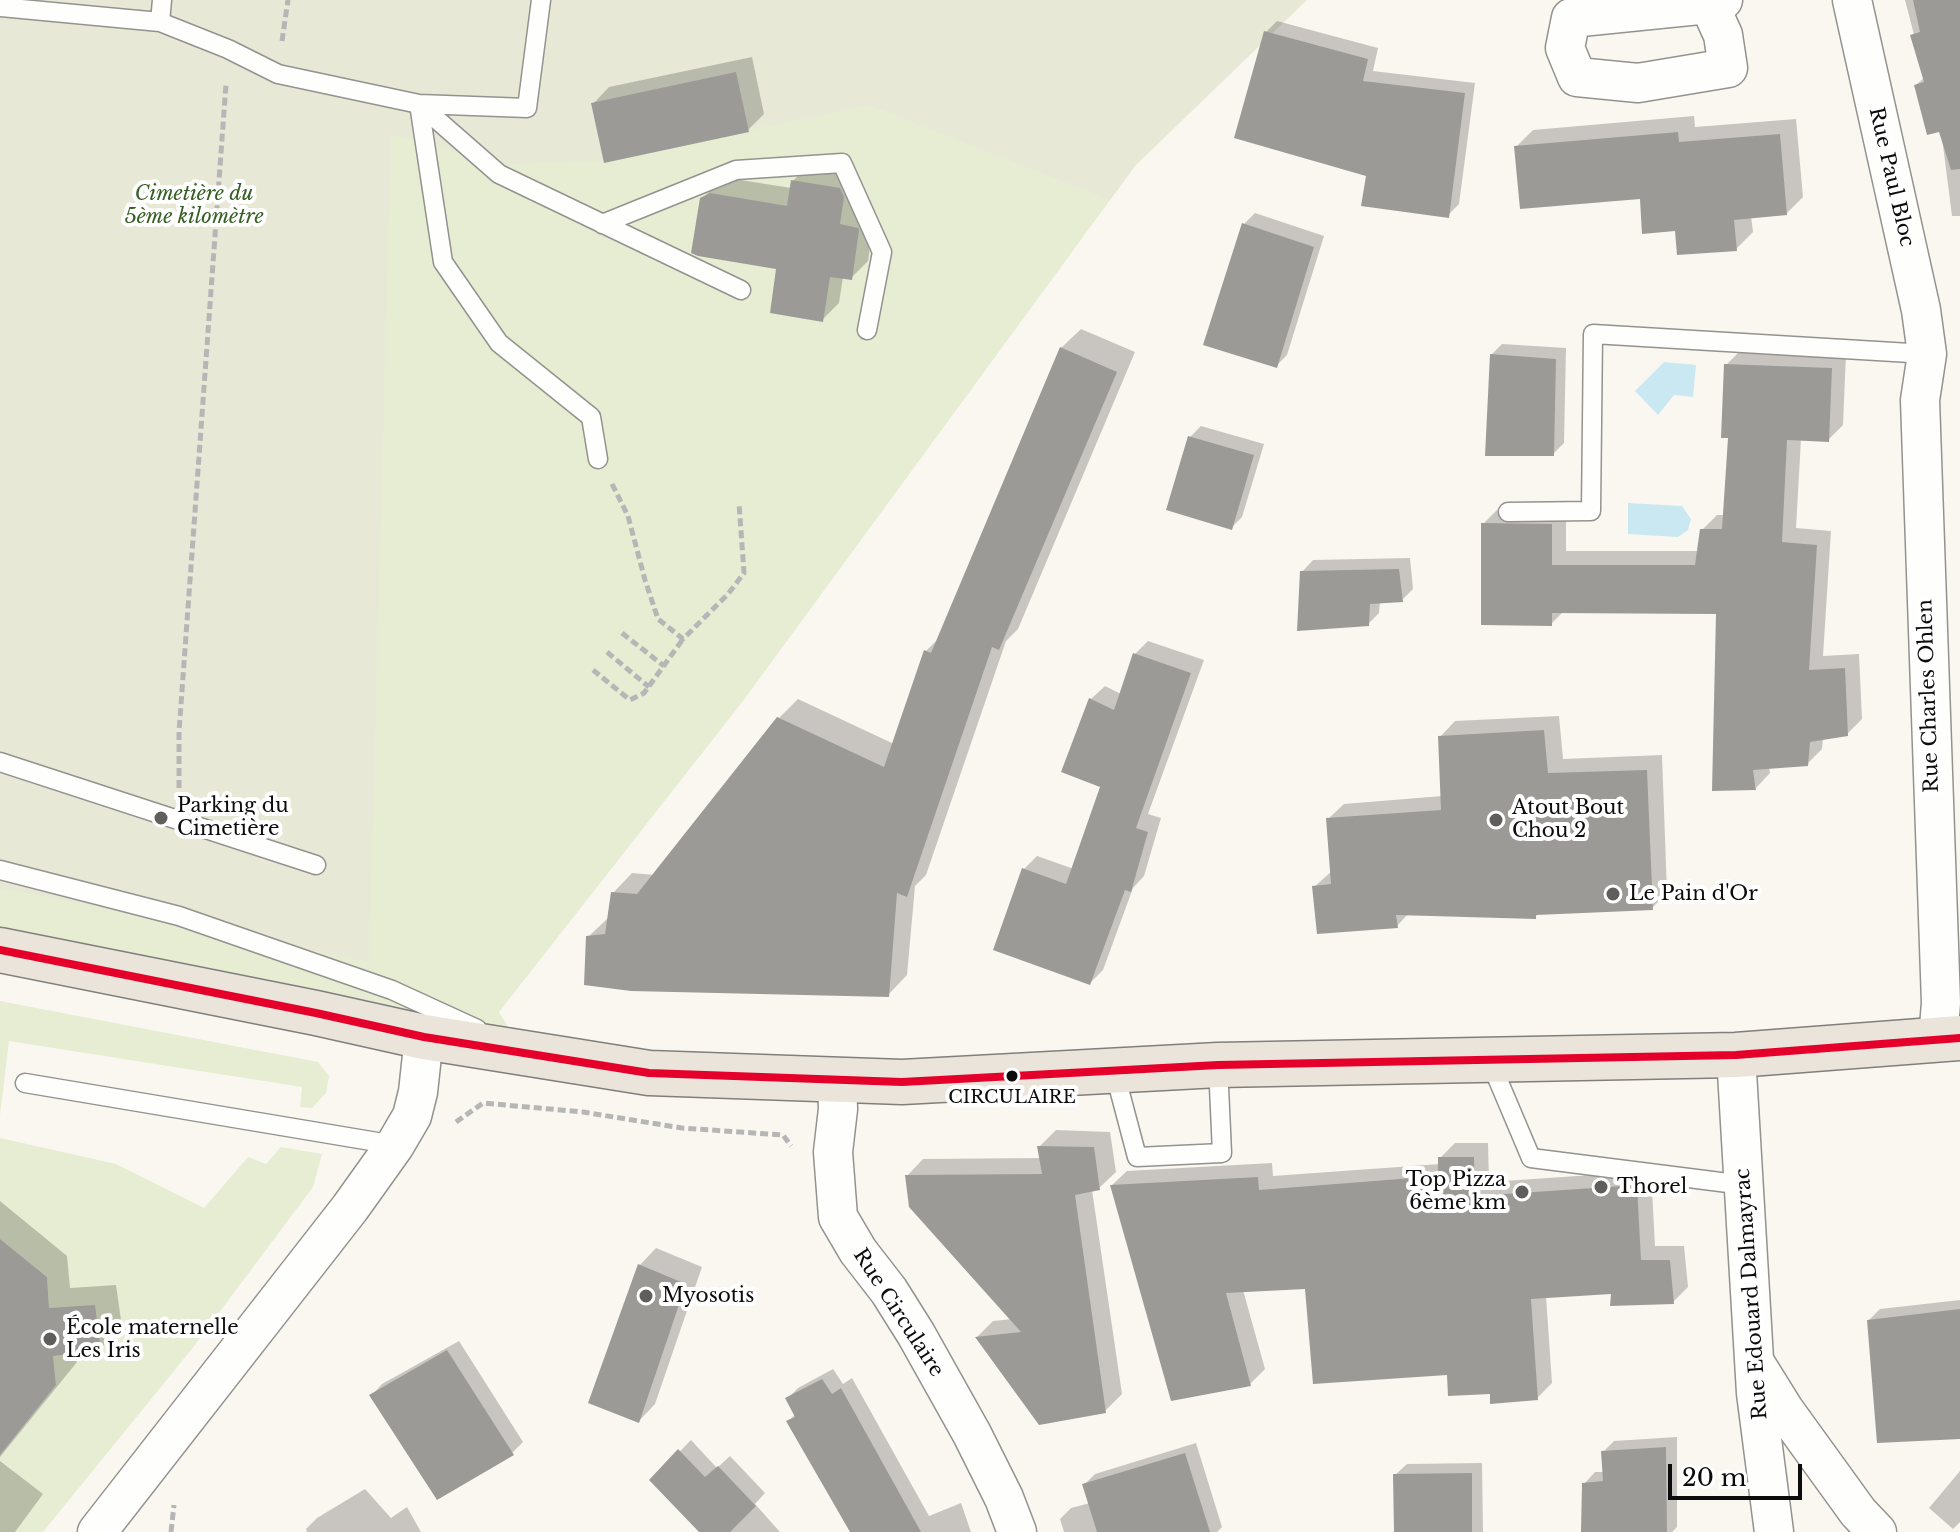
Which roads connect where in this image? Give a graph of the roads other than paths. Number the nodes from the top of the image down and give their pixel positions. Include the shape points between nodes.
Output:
1 (162, 0) edge
2 (541, 0) edge
3 (1852, 0) edge
4 (0, 7) edge
5 (160, 22) junction
6 (419, 104) junction
7 (602, 224) junction
8 (741, 290) dead end
9 (867, 330) dead end
10 (1927, 354) junction
11 (598, 459) road end
12 (1508, 512) dead end
13 (0, 762) edge
14 (316, 865) dead end
15 (0, 870) edge
16 (0, 950) edge
17 (424, 1037) junction
18 (1949, 1038) edge
19 (523, 1051) junction
20 (1736, 1055) junction
21 (1490, 1061) junction
22 (1218, 1065) junction
23 (1114, 1070) junction
24 (837, 1081) junction
25 (25, 1083) dead end
26 (395, 1145) junction
27 (1744, 1185) junction
28 (1754, 1362) junction
29 (106, 1528) edge
30 (1782, 1528) edge
31 (1017, 1532) edge
32 (1877, 1532) edge

1 - 5 lane
2 - 6 lane via 527,108
3 - 10 street, Rue Paul Bloc
4 - 5 lane
5 - 6 lane via 278,74
6 - 7 lane via 499,174
6 - 11 lane via 443,262 499,343 591,417
7 - 8 lane
7 - 9 lane via 736,170 842,163 882,252
10 - 12 lane via 1593,334 1591,511
10 - 18 street, Rue Charles Ohlen via 1920,400 1926,627 1941,1003
13 - 14 lane
15 - 19 lane via 179,916 307,960 392,990
16 - 17 main road
17 - 19 main road
17 - 26 street via 412,1116
18 - 20 main road
19 - 24 main road via 649,1073
20 - 21 main road
20 - 27 street, Rue Edouard Dalmayrac
21 - 22 main road
21 - 27 lane via 1531,1158
22 - 23 main road
22 - 23 lane via 1222,1153 1137,1157
23 - 24 main road
24 - 31 street, Rue Circulaire via 833,1152 838,1217 916,1334 972,1434
25 - 26 lane
26 - 29 street
27 - 28 street, Rue Edouard Dalmayrac
28 - 30 street, Rue Edouard Dalmayrac
28 - 32 street

